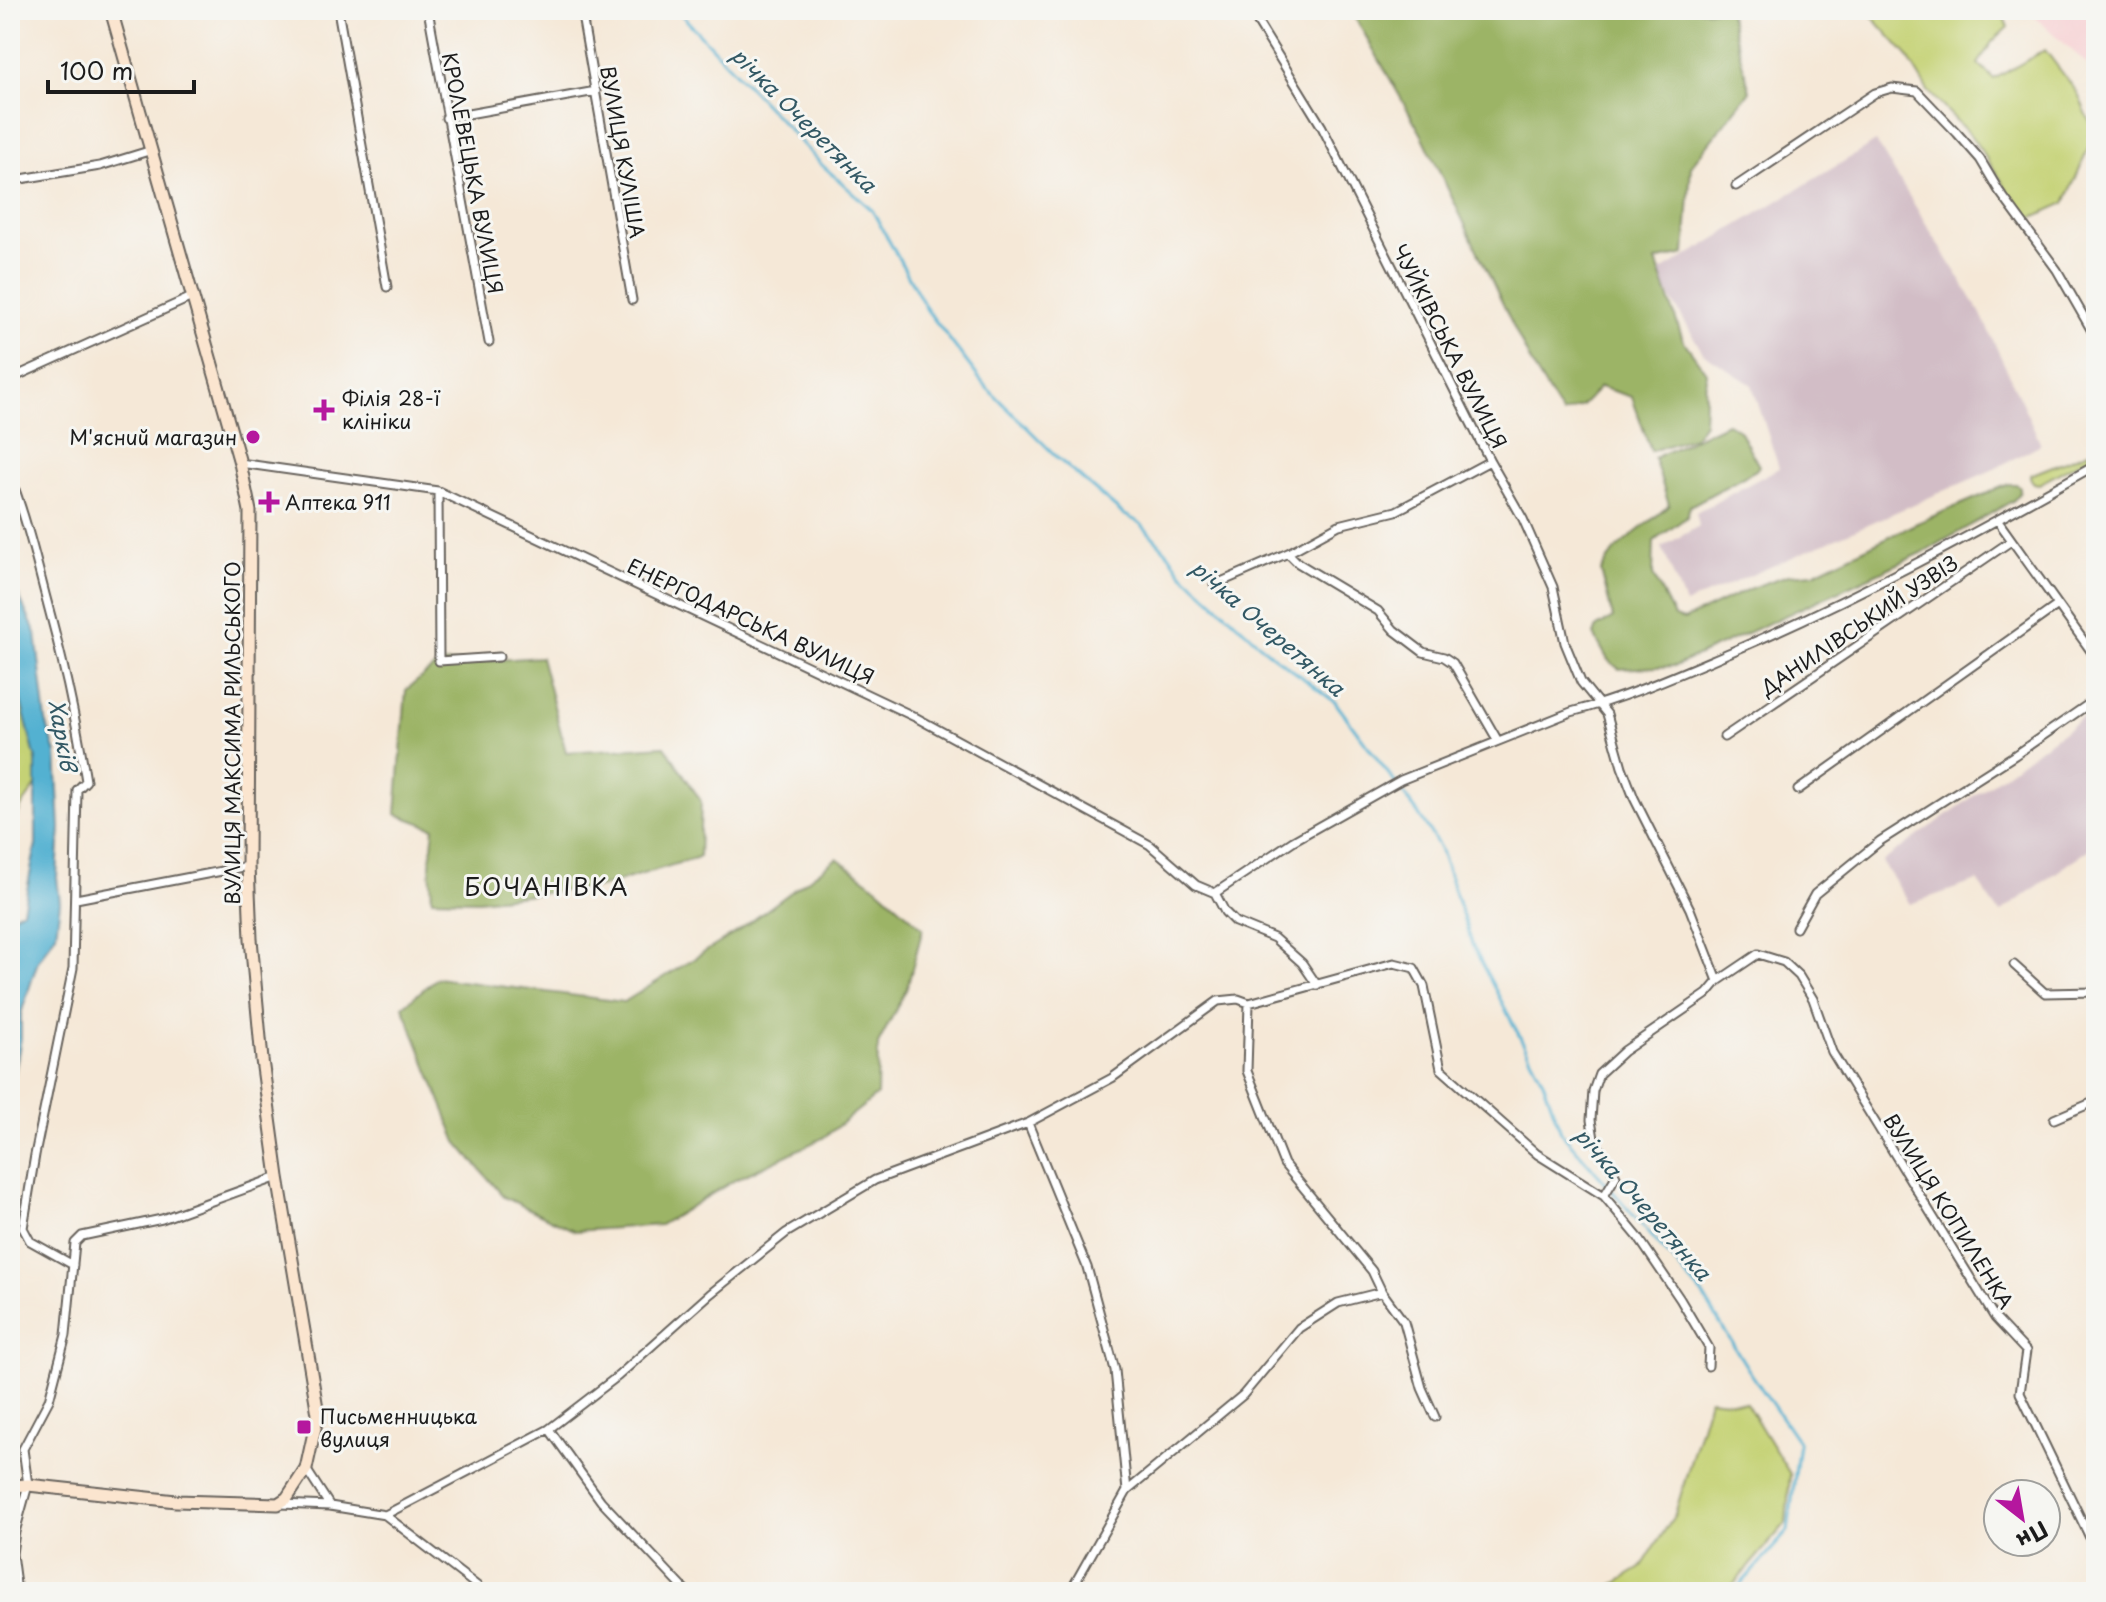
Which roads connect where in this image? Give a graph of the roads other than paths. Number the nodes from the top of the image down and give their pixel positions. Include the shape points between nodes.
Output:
1 (111, 10) edge
2 (338, 10) edge
3 (428, 10) edge
4 (581, 10) edge
5 (1250, 10) edge
6 (596, 91) junction
7 (446, 118) junction
8 (152, 150) junction
9 (10, 177) edge
10 (1736, 186) dead end
11 (387, 287) dead end
12 (194, 296) junction
13 (632, 300) dead end
14 (2096, 338) edge
15 (489, 342) dead end
16 (10, 379) edge
17 (1490, 461) junction
18 (240, 463) junction
19 (2096, 465) edge
20 (10, 476) edge
21 (438, 491) junction
22 (1998, 521) junction
23 (2011, 541) junction
24 (1288, 553) junction
25 (1214, 585) dead end
26 (2058, 605) junction
27 (499, 657) dead end
28 (2096, 658) edge
29 (2096, 699) edge
30 (1599, 704) junction
31 (1724, 737) dead end
32 (1498, 741) junction
33 (1798, 790) dead end
34 (248, 866) junction
35 (1215, 893) junction
36 (76, 899) junction
37 (1796, 928) dead end
38 (2014, 965) dead end
39 (1718, 981) junction
40 (1317, 985) junction
41 (2096, 992) edge
42 (1249, 1003) junction
43 (2096, 1101) edge
44 (2054, 1119) dead end
45 (1028, 1123) junction
46 (278, 1177) junction
47 (1604, 1196) junction
48 (73, 1265) junction
49 (1382, 1292) junction
50 (1708, 1366) dead end
51 (1435, 1417) dead end
52 (549, 1429) junction
53 (306, 1469) junction
54 (28, 1485) junction
55 (10, 1486) edge
56 (1127, 1491) junction
57 (278, 1504) junction
58 (330, 1506) junction
59 (385, 1515) junction
60 (2096, 1550) edge
61 (17, 1592) edge
62 (485, 1592) edge
63 (687, 1592) edge
64 (1070, 1592) edge

1 - 8 main road, ВУЛИЦЯ МАКСИМА РИЛЬСЬКОГО
2 - 11 street
3 - 7 street, КРОЛЕВЕЦЬКА ВУЛИЦЯ
4 - 6 street, ВУЛИЦЯ КУЛІША
5 - 17 street, ЧУЙКІВСЬКА ВУЛИЦЯ via 1322,127
6 - 7 street
6 - 13 street, ВУЛИЦЯ КУЛІША
7 - 15 street, КРОЛЕВЕЦЬКА ВУЛИЦЯ
8 - 9 street via 100,166
8 - 12 main road, ВУЛИЦЯ МАКСИМА РИЛЬСЬКОГО
10 - 14 street via 1875,93 1892,88 1917,91 1980,159 2057,270
12 - 16 street
12 - 18 main road, ВУЛИЦЯ МАКСИМА РИЛЬСЬКОГО
17 - 24 street via 1396,511 1339,525
17 - 30 street, ЧУЙКІВСЬКА ВУЛИЦЯ via 1553,587 1565,643 1581,682
18 - 21 street, ЕНЕРГОДАРСЬКА ВУЛИЦЯ
18 - 34 main road, ВУЛИЦЯ МАКСИМА РИЛЬСЬКОГО via 250,511
19 - 22 street
20 - 36 street via 80,741 86,781 77,790
21 - 27 street via 439,661
21 - 35 street, ЕНЕРГОДАРСЬКА ВУЛИЦЯ via 915,717 1150,845 1196,885
22 - 23 street
22 - 30 street via 1802,621
23 - 26 street
23 - 31 street, ДАНИЛІВСЬКИЙ УЗВІЗ
24 - 25 street
24 - 32 street via 1378,611 1423,652 1453,663
26 - 28 street
26 - 33 street
29 - 37 street via 1880,841 1815,894
30 - 32 street
30 - 39 street via 1610,722 1634,798 1690,909
32 - 35 street via 1401,780
34 - 36 street
34 - 46 main road, ВУЛИЦЯ МАКСИМА РИЛЬСЬКОГО via 262,1060
35 - 40 street, ЕНЕРГОДАРСЬКА ВУЛИЦЯ via 1235,922 1274,938
36 - 48 street via 73,968 23,1228 30,1241
38 - 41 street via 2045,993
39 - 47 street via 1599,1074 1593,1091 1594,1139 1616,1176
39 - 60 street, ВУЛИЦЯ КОПИЛЕНКА via 1758,954 1784,962 1799,976 1848,1079 1995,1318 2026,1351 2020,1393
40 - 42 street
40 - 47 street via 1394,963 1414,968 1424,986 1441,1069 1537,1154
42 - 45 street via 1218,1001 1112,1078
42 - 49 street via 1247,1071 1284,1164 1372,1271
43 - 44 street
45 - 52 street via 875,1180 786,1233
45 - 56 street via 1087,1267 1115,1370
46 - 48 street via 162,1219 82,1236 75,1243
46 - 53 main road, ВУЛИЦЯ МАКСИМА РИЛЬСЬКОГО via 318,1414
47 - 50 street via 1680,1299 1709,1348
48 - 54 street via 66,1335 49,1400 23,1449
49 - 51 street via 1404,1322
49 - 56 street via 1338,1303 1299,1328 1243,1395
52 - 59 street
52 - 63 street via 601,1501
53 - 57 main road, ВУЛИЦЯ МАКСИМА РИЛЬСЬКОГО
53 - 58 street
54 - 55 main road
54 - 57 main road via 176,1501
54 - 61 street via 12,1554
56 - 64 street
57 - 58 street
58 - 59 street
59 - 62 street

